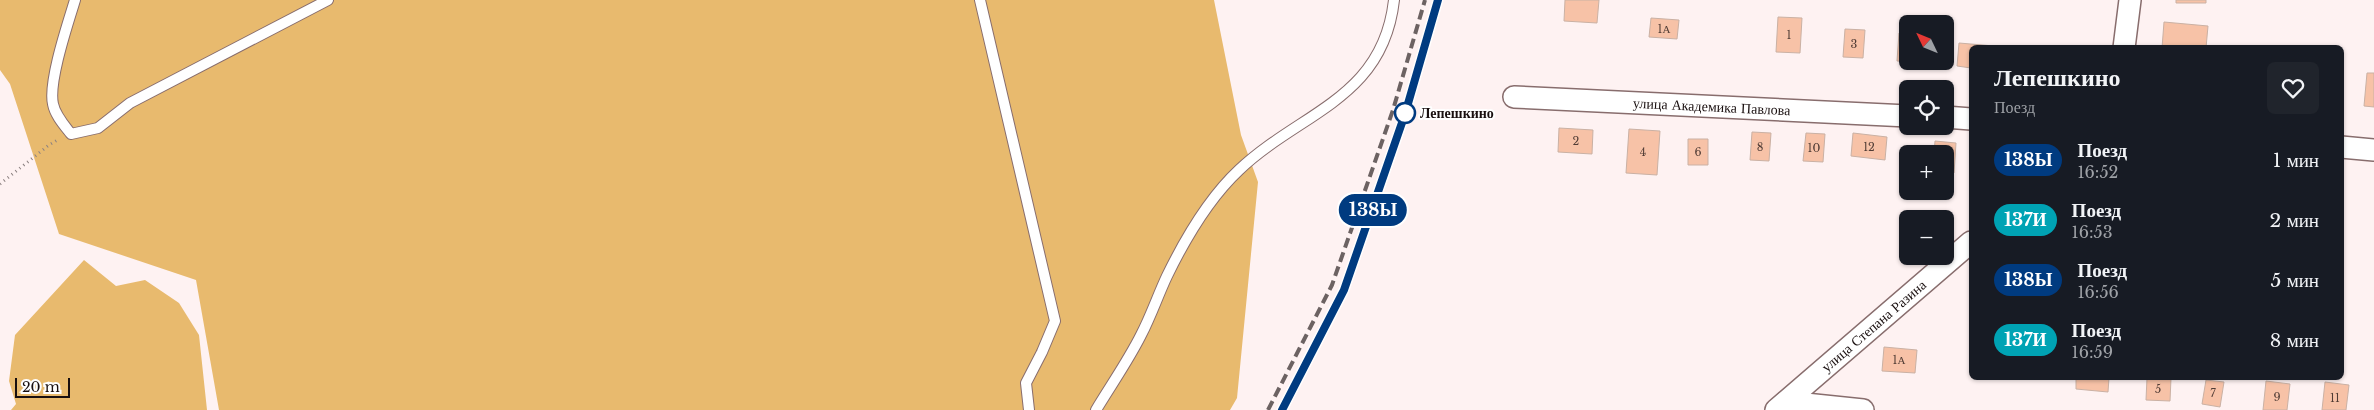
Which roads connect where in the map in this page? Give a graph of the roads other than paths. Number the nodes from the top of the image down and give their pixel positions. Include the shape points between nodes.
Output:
1 (74, 0) edge
2 (328, 0) edge
3 (980, 0) edge
4 (1394, 0) edge
5 (2130, 0) edge
6 (2124, 45) edge
7 (1514, 97) dead end
8 (1899, 116) edge
9 (1954, 118) edge
10 (1969, 119) edge
11 (2344, 147) edge
12 (2374, 150) edge
13 (1969, 244) edge
14 (1781, 406) edge
15 (1029, 410) edge
16 (1096, 410) edge
17 (1863, 410) edge

1 - 2 lane via 54,78 52,103 71,134 98,128 130,103
3 - 15 lane via 1055,322 1026,383
4 - 16 lane via 1376,58 1356,82 1334,103 1239,169 1215,197 1168,275 1142,334
5 - 6 street
7 - 8 street, улица Академика Павлова
9 - 10 street
11 - 12 street
13 - 14 street, улица Степана Разина
14 - 17 street

